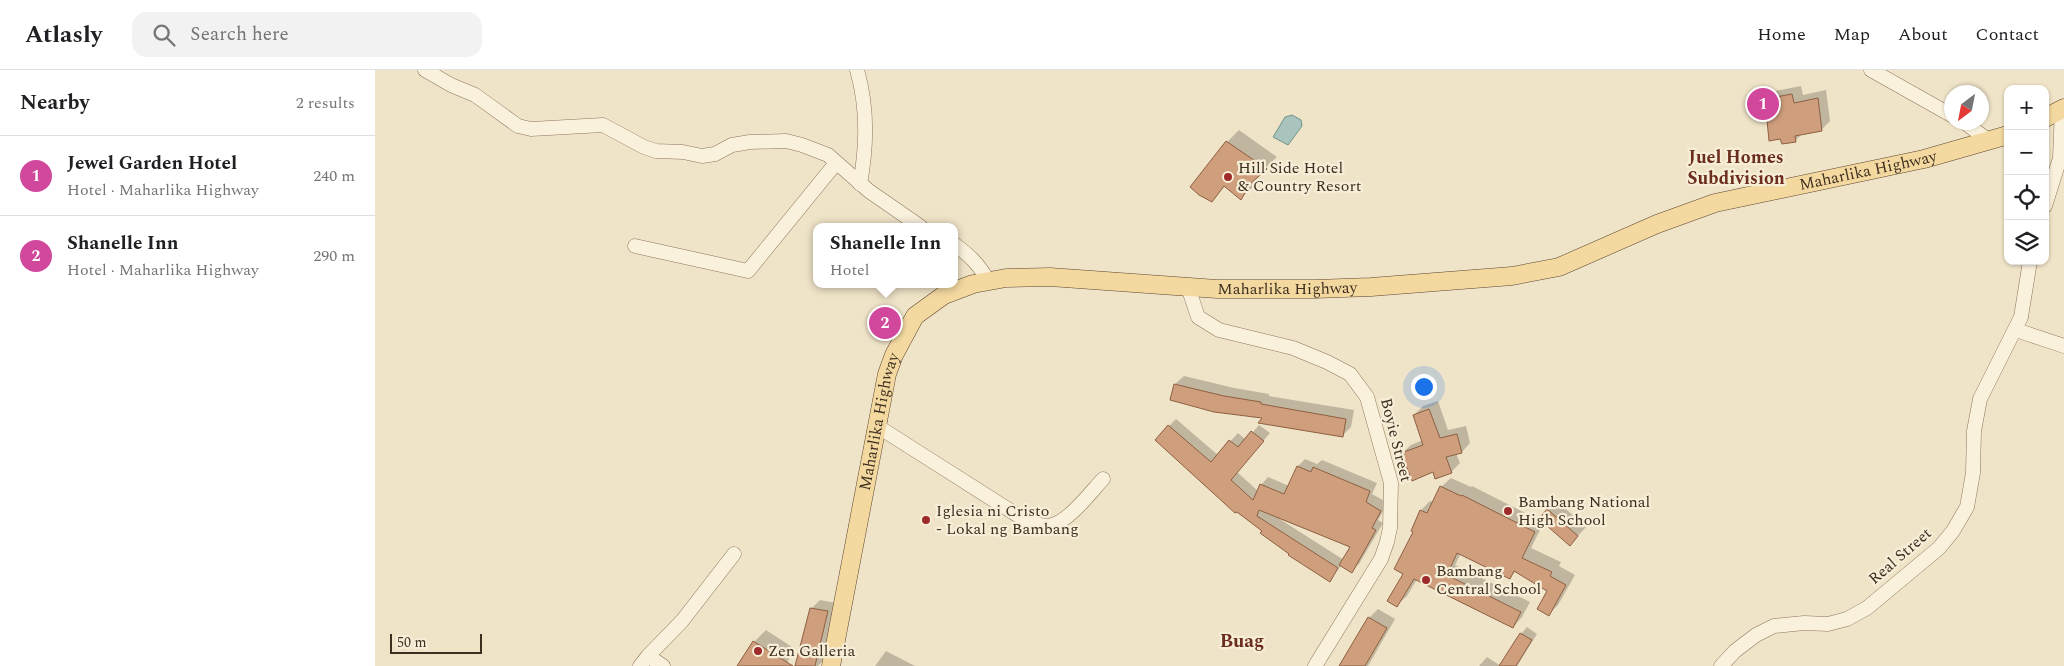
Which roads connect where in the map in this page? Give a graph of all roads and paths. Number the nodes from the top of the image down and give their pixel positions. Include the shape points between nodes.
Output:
1 (425, 70) edge
2 (857, 70) edge
3 (1871, 70) edge
4 (2063, 108) edge
5 (1944, 111) edge
6 (2049, 116) edge
7 (1975, 130) edge
8 (2004, 136) edge
9 (1989, 141) junction
10 (836, 163) junction
11 (860, 184) junction
12 (2049, 193) edge
13 (915, 223) edge
14 (635, 246) dead end
15 (958, 247) edge
16 (2029, 265) edge
17 (988, 281) junction
18 (1188, 287) junction
19 (2016, 330) junction
20 (2064, 346) edge
21 (877, 426) junction
22 (1103, 479) dead end
23 (734, 554) dead end
24 (644, 661) edge
25 (663, 666) edge
26 (831, 666) edge
27 (1315, 666) edge
28 (1721, 666) edge

1 - 10 street via 475,95 518,126 531,129 603,125 656,151 701,156 750,142 786,142 816,149
2 - 11 street via 865,112 865,158
3 - 5 street
4 - 6 main road
4 - 12 street via 2060,158
7 - 9 street
8 - 9 main road, Maharlika Highway
9 - 18 main road, Maharlika Highway via 1924,159 1715,204 1657,224 1559,267 1539,272 1371,287
10 - 11 street
10 - 14 street via 749,271
11 - 13 street
15 - 17 street via 981,268
16 - 19 street, Real Street
17 - 18 main road, Maharlika Highway via 1050,276
17 - 21 main road, Maharlika Highway via 944,295 915,316 894,355 881,398
18 - 27 street, Boyie Street via 1198,317 1219,330 1293,348 1327,362 1350,374 1367,396 1391,483 1390,528 1381,559
19 - 20 street
19 - 28 street, Real Street via 1990,378 1976,416 1973,473 1967,507 1939,548 1860,612 1828,624 1774,626 1756,634
21 - 22 street via 1025,520 1038,525 1052,526 1063,519
21 - 26 main road, Maharlika Highway
23 - 24 street via 682,621
24 - 25 street

